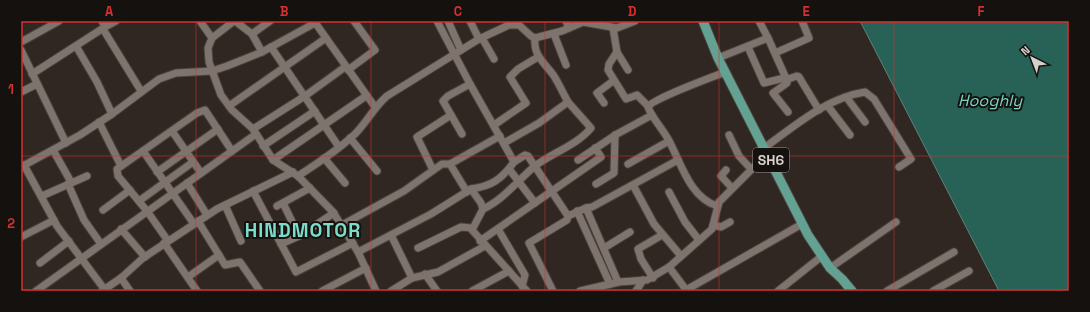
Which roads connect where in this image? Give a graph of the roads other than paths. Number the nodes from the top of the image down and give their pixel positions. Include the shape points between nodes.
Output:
1 (59, 21) edge
2 (116, 21) edge
3 (200, 21) edge
4 (234, 21) edge
5 (270, 21) edge
6 (354, 21) edge
7 (437, 21) edge
8 (448, 21) edge
9 (470, 21) edge
10 (526, 21) edge
11 (566, 21) edge
12 (635, 21) edge
13 (703, 21) edge
14 (759, 21) edge
15 (802, 21) edge
16 (315, 22) edge
17 (518, 25) junction
18 (103, 26) edge
19 (570, 28) junction
20 (613, 28) junction
21 (252, 34) junction
22 (554, 34) junction
23 (212, 38) junction
24 (326, 38) junction
25 (481, 38) junction
26 (535, 38) junction
27 (768, 38) junction
28 (21, 42) edge
29 (76, 46) junction
30 (271, 47) junction
31 (748, 47) junction
32 (21, 50) edge
33 (461, 50) junction
34 (262, 52) junction
35 (617, 52) junction
36 (775, 54) junction
37 (454, 55) junction
38 (538, 57) junction
39 (494, 58) dead end
40 (718, 58) junction
41 (566, 65) dead end
42 (285, 68) junction
43 (346, 68) junction
44 (628, 70) dead end
45 (212, 71) junction
46 (725, 72) junction
47 (32, 74) junction
48 (786, 78) junction
49 (613, 81) junction
50 (37, 84) junction
51 (470, 84) junction
52 (141, 91) junction
53 (21, 92) edge
54 (304, 96) junction
55 (366, 96) junction
56 (847, 98) junction
57 (568, 102) junction
58 (604, 103) dead end
59 (827, 105) junction
60 (229, 106) junction
61 (375, 106) junction
62 (648, 106) junction
63 (819, 110) junction
64 (315, 111) junction
65 (788, 112) dead end
66 (112, 114) junction
67 (451, 115) junction
68 (652, 115) junction
69 (99, 122) junction
70 (865, 122) dead end
71 (324, 125) junction
72 (494, 126) junction
73 (218, 129) junction
74 (172, 131) junction
75 (255, 132) junction
76 (462, 134) dead end
77 (615, 135) junction
78 (729, 135) dead end
79 (850, 135) dead end
80 (500, 136) junction
81 (350, 138) junction
82 (669, 141) junction
83 (66, 143) junction
84 (504, 143) junction
85 (263, 146) junction
86 (339, 147) junction
87 (595, 148) junction
88 (52, 150) junction
89 (143, 151) junction
90 (232, 151) junction
91 (766, 151) junction
92 (187, 152) junction
93 (324, 158) junction
94 (273, 160) junction
95 (578, 160) dead end
96 (678, 160) junction
97 (193, 162) junction
98 (514, 162) junction
99 (450, 164) junction
100 (628, 164) dead end
101 (22, 166) edge
102 (121, 166) junction
103 (536, 166) junction
104 (899, 167) dead end
105 (509, 169) junction
106 (751, 169) junction
107 (432, 170) junction
108 (726, 170) dead end
109 (377, 171) dead end
110 (157, 172) junction
111 (201, 173) junction
112 (296, 174) junction
113 (87, 176) dead end
114 (519, 181) junction
115 (164, 182) junction
116 (69, 183) junction
117 (186, 183) junction
118 (345, 183) dead end
119 (596, 184) dead end
120 (633, 185) junction
121 (310, 188) junction
122 (732, 188) junction
123 (130, 190) junction
124 (253, 191) junction
125 (469, 191) junction
126 (552, 192) junction
127 (669, 192) dead end
128 (172, 193) junction
129 (42, 196) junction
130 (139, 202) junction
131 (535, 203) junction
132 (225, 205) junction
133 (717, 206) junction
134 (586, 208) junction
135 (483, 209) junction
136 (103, 210) dead end
137 (147, 211) junction
138 (577, 211) junction
139 (334, 213) junction
140 (207, 215) junction
141 (568, 216) junction
142 (54, 220) junction
143 (730, 222) dead end
144 (896, 222) dead end
145 (196, 223) junction
146 (802, 224) junction
147 (342, 225) junction
148 (713, 225) junction
149 (472, 228) junction
150 (122, 229) junction
151 (498, 230) junction
152 (630, 232) dead end
153 (391, 235) junction
154 (662, 235) junction
155 (299, 236) junction
156 (21, 237) edge
157 (699, 240) junction
158 (69, 241) junction
159 (241, 241) dead end
160 (166, 242) junction
161 (353, 243) junction
162 (482, 243) junction
163 (101, 244) junction
164 (281, 244) junction
165 (418, 248) dead end
166 (604, 248) junction
167 (358, 252) junction
168 (954, 252) dead end
169 (219, 255) junction
170 (681, 256) junction
171 (822, 256) junction
172 (144, 257) junction
173 (81, 258) junction
174 (40, 262) dead end
175 (669, 267) junction
176 (366, 268) junction
177 (830, 268) junction
178 (509, 271) junction
179 (969, 271) dead end
180 (425, 274) junction
181 (188, 277) junction
182 (121, 278) junction
183 (412, 278) junction
184 (653, 278) junction
185 (643, 280) junction
186 (614, 283) junction
187 (524, 288) edge
188 (38, 290) edge
189 (103, 290) edge
190 (687, 290) edge
191 (130, 291) edge
192 (197, 291) edge
193 (260, 291) edge
194 (322, 291) edge
195 (376, 291) edge
196 (391, 291) edge
197 (437, 291) edge
198 (472, 291) edge
199 (553, 291) edge
200 (580, 291) edge
201 (636, 291) edge
202 (778, 291) edge
203 (852, 291) edge
204 (887, 291) edge
205 (933, 291) edge

1 - 28 street
2 - 18 street
3 - 23 street
4 - 21 street
4 - 23 street
5 - 21 street
6 - 43 street via 375,50
7 - 37 street
8 - 33 street
9 - 25 street
10 - 17 street
11 - 19 street
12 - 20 street
13 - 40 main road, SH6
14 - 27 street
15 - 36 street via 809,38
16 - 24 street
16 - 30 street
17 - 25 street via 509,25
17 - 26 street
18 - 29 street
18 - 52 street
19 - 20 street via 585,22
19 - 22 street
20 - 35 street
21 - 34 street
22 - 26 street
22 - 41 street
23 - 45 street via 207,54
24 - 42 street
24 - 43 street
25 - 33 street
25 - 39 street
26 - 38 street
27 - 31 street
27 - 36 street
29 - 47 street
29 - 66 street
30 - 34 street
30 - 42 street
31 - 40 street
31 - 48 street via 764,83
32 - 47 street
33 - 37 street
34 - 45 street
35 - 44 street
35 - 49 street via 608,67
36 - 48 street
37 - 51 street
37 - 61 street via 429,72 394,90
38 - 57 street
38 - 72 street via 510,76 526,103
40 - 46 main road, SH6
42 - 54 street
42 - 60 street
43 - 54 street
43 - 55 street
45 - 52 street via 171,74
45 - 60 street via 221,95
46 - 62 street
46 - 91 main road, SH6
47 - 50 street
48 - 63 street via 799,77
48 - 65 street via 787,83 774,94
49 - 58 street via 597,93
49 - 62 street via 626,99 637,95
50 - 53 street
50 - 83 street
51 - 67 street via 444,100
51 - 72 street
52 - 66 street
54 - 64 street
54 - 75 street
55 - 61 street
55 - 71 street
56 - 59 street
56 - 70 street
56 - 104 street via 865,92 874,99 911,159
57 - 84 street via 539,123
57 - 103 street via 591,129
59 - 63 street
59 - 79 street
60 - 75 street
61 - 81 street via 362,126
62 - 68 street
63 - 91 street
64 - 71 street
64 - 85 street
66 - 69 street
67 - 76 street
67 - 107 street via 417,137
68 - 77 street
68 - 82 street
69 - 83 street
69 - 102 street
71 - 86 street
71 - 94 street
72 - 80 street
73 - 74 street via 205,110
73 - 90 street
73 - 92 street
74 - 89 street
74 - 92 street
75 - 85 street
75 - 90 street
77 - 87 street
77 - 119 street via 614,173
78 - 106 street via 739,156
80 - 84 street
80 - 99 street
81 - 86 street
81 - 109 street
82 - 96 street
82 - 100 street
83 - 88 street
84 - 98 street
85 - 94 street
86 - 93 street
87 - 95 street
87 - 126 street via 601,157
88 - 101 street
88 - 116 street
89 - 102 street
89 - 110 street
90 - 111 street
91 - 106 street
91 - 146 main road, SH6
92 - 97 street
92 - 110 street
93 - 112 street
93 - 118 street
94 - 112 street
96 - 120 street
96 - 133 street via 698,194 706,202
97 - 111 street
97 - 115 street
98 - 103 street via 526,155
98 - 105 street
99 - 107 street via 444,163
99 - 125 street
101 - 129 street
102 - 123 street via 116,173
103 - 114 street
103 - 126 street
105 - 114 street
105 - 125 street via 490,185
106 - 122 street
107 - 147 street via 404,191
108 - 122 street via 721,176
110 - 115 street
111 - 117 street
112 - 121 street
112 - 124 street
113 - 116 street
114 - 131 street
114 - 135 street
115 - 128 street
115 - 130 street
116 - 129 street
116 - 163 street via 84,220
117 - 128 street
117 - 140 street
120 - 134 street
120 - 154 street via 645,211
121 - 139 street
121 - 155 street via 280,205
122 - 133 street
123 - 130 street
123 - 136 street
124 - 132 street
124 - 164 street
125 - 135 street via 479,200
125 - 153 street
126 - 131 street
126 - 141 street
127 - 157 street via 685,222
128 - 137 street
128 - 145 street
129 - 142 street
130 - 137 street
131 - 151 street
132 - 140 street
132 - 159 street
133 - 148 street
134 - 138 street
134 - 166 street
135 - 149 street
137 - 150 street
137 - 160 street
138 - 141 street
138 - 186 street
139 - 147 street
139 - 155 street
140 - 145 street
141 - 199 street via 567,220 529,242
142 - 156 street
142 - 158 street
143 - 148 street via 721,227
144 - 177 street
145 - 160 street
145 - 169 street
146 - 171 main road, SH6
146 - 190 street
147 - 161 street
148 - 157 street
149 - 162 street
149 - 165 street via 461,227
150 - 163 street
150 - 172 street
151 - 162 street
151 - 187 street via 525,275
152 - 166 street
153 - 167 street
153 - 183 street
154 - 170 street
154 - 184 street via 638,250
155 - 164 street
157 - 170 street
158 - 173 street
158 - 174 street
160 - 172 street
160 - 181 street
161 - 164 street via 296,272
161 - 167 street
162 - 178 street
162 - 180 street via 438,272
163 - 173 street
166 - 186 street
167 - 176 street
168 - 204 street
169 - 181 street
169 - 193 street via 225,265 240,262
170 - 175 street
171 - 177 main road, SH6
171 - 202 street
172 - 182 street
173 - 188 street
173 - 189 street
175 - 184 street
175 - 190 street
176 - 194 street
176 - 195 street
177 - 203 main road, SH6
178 - 187 street
178 - 198 street
179 - 205 street
180 - 183 street
180 - 197 street
181 - 192 street
182 - 189 street
182 - 191 street
183 - 196 street
184 - 185 street
185 - 186 street
185 - 201 street
186 - 200 street

